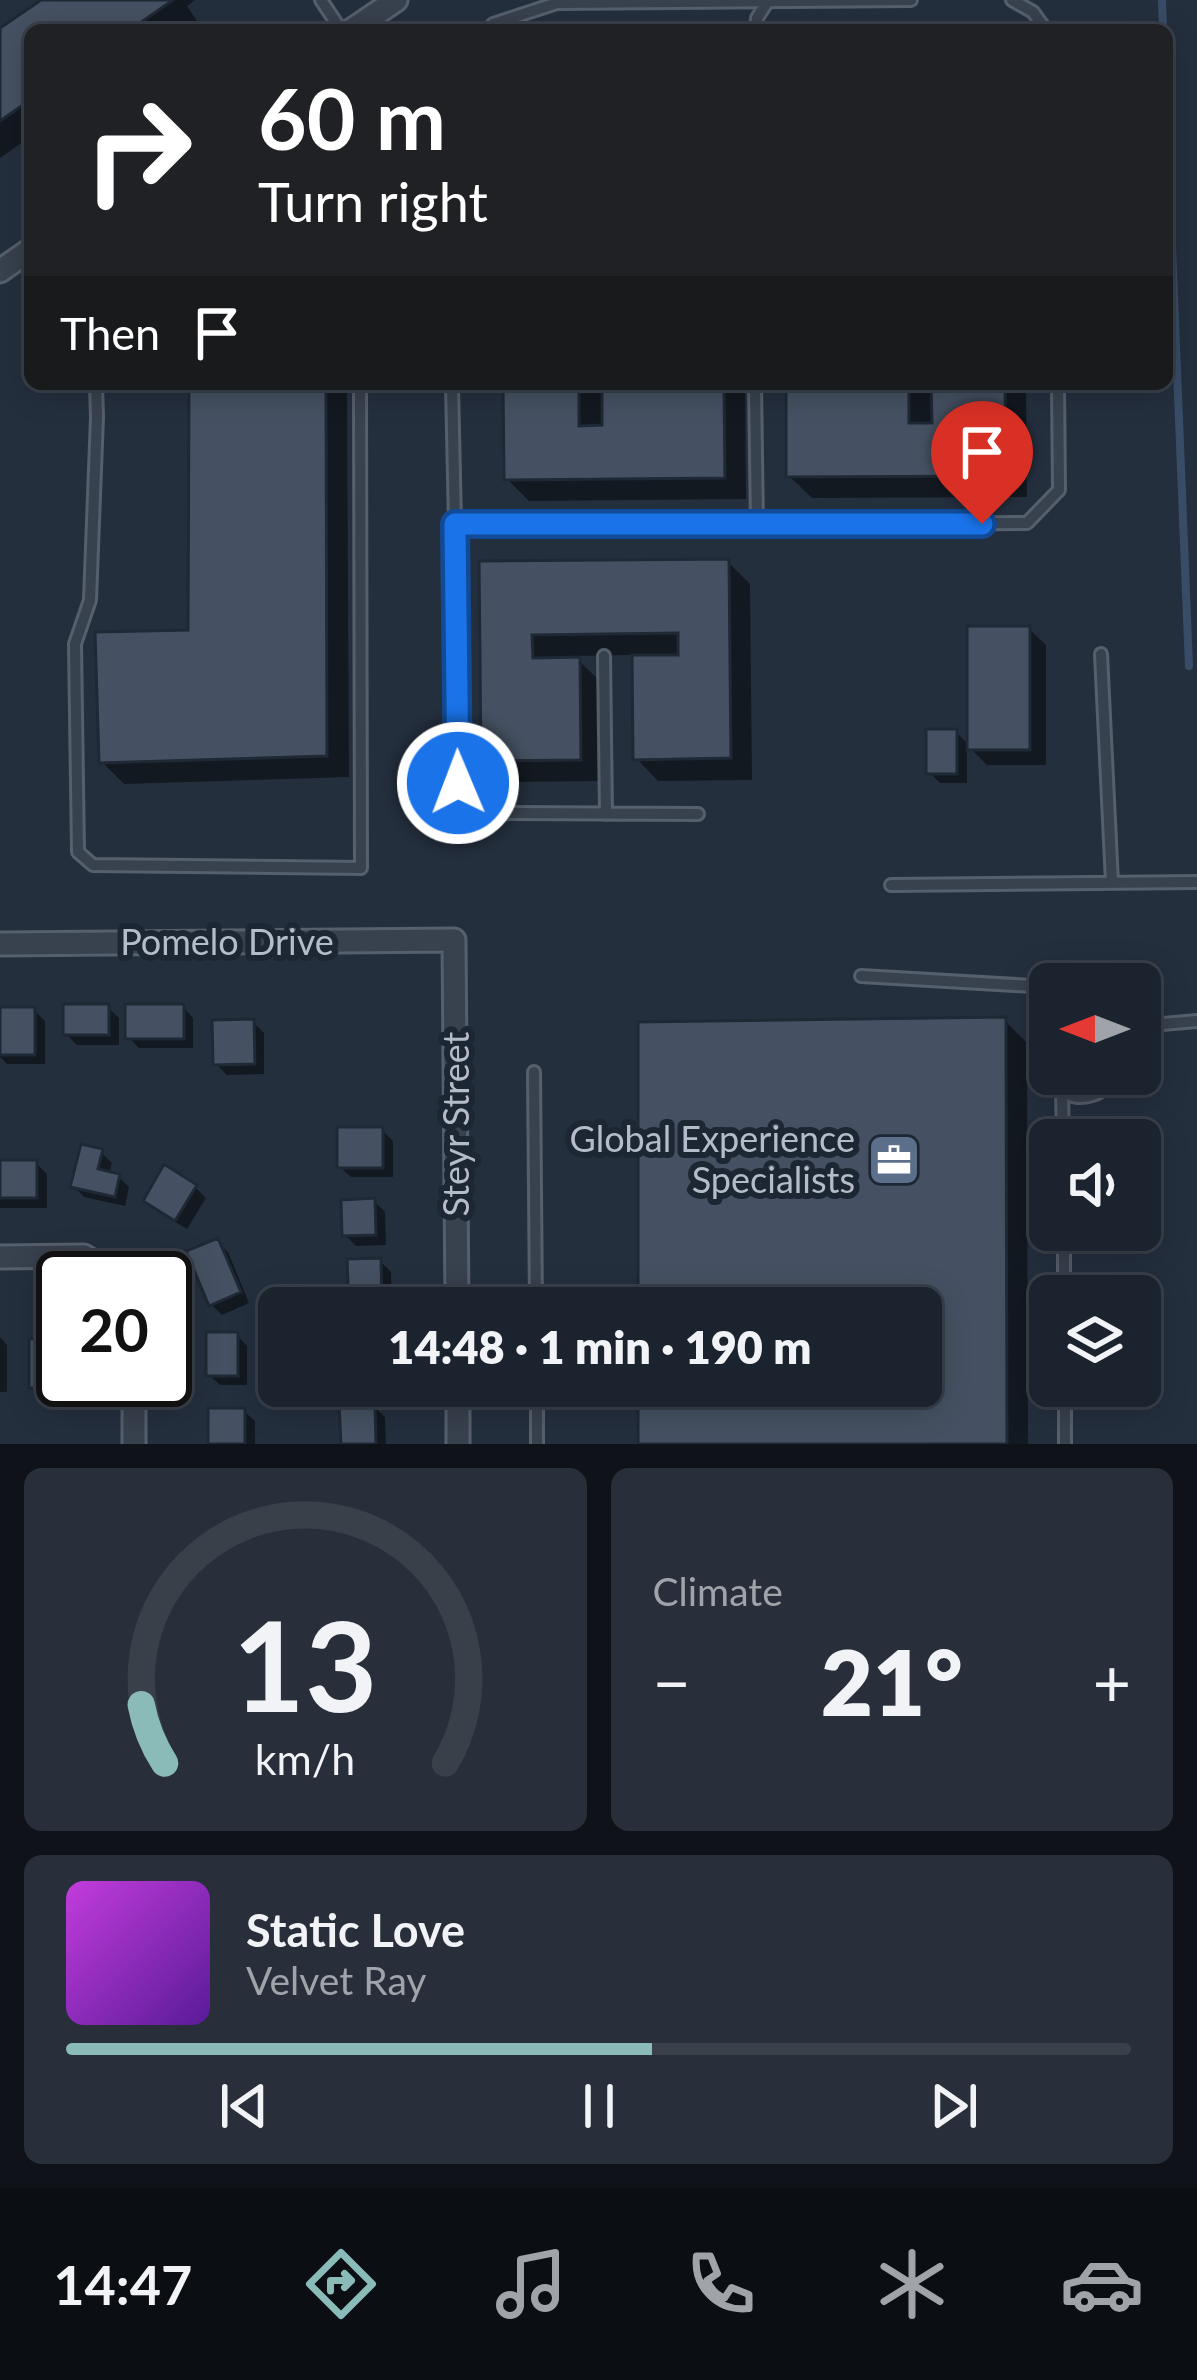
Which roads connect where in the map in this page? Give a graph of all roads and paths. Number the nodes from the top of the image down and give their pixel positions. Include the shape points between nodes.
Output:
1 (396, 0) edge
2 (911, 0) edge
3 (1012, 0) edge
4 (605, 1) edge
5 (769, 1) edge
6 (361, 24) edge
7 (493, 24) edge
8 (1042, 24) edge
9 (96, 390) edge
10 (360, 390) edge
11 (452, 390) edge
12 (755, 390) edge
13 (1058, 390) edge
14 (455, 524) junction
15 (758, 525) junction
16 (1101, 654) dead end
17 (604, 656) dead end
18 (606, 814) junction
19 (698, 814) dead end
20 (1197, 882) edge
21 (1112, 883) junction
22 (891, 885) dead end
23 (454, 940) joint
24 (0, 944) edge
25 (861, 976) dead end
26 (1029, 986) edge
27 (1197, 1021) edge
28 (1161, 1023) edge
29 (534, 1072) dead end
30 (0, 1257) edge
31 (36, 1257) edge
32 (457, 1287) edge
33 (536, 1287) edge
34 (134, 1407) edge
35 (458, 1407) edge
36 (537, 1407) edge
37 (1065, 1407) edge
38 (134, 1444) edge
39 (458, 1444) edge
40 (537, 1444) edge
41 (1065, 1444) edge

1 - 6 street
2 - 5 lane
3 - 8 lane
4 - 5 lane
4 - 7 lane via 556,3
9 - 10 lane via 90,600 75,644 78,852 92,865 361,868
11 - 14 lane
12 - 15 lane
13 - 15 lane via 1059,490 1027,524
14 - 15 lane
14 - 18 lane via 458,783 483,813
16 - 21 lane
17 - 18 lane
18 - 19 lane
20 - 21 lane
21 - 22 lane
23 - 24 street, Pomelo Drive
23 - 32 street, Steyr Street
25 - 26 lane
27 - 28 lane
29 - 33 lane
30 - 31 street
34 - 38 street
35 - 39 street
36 - 40 lane
37 - 41 lane

